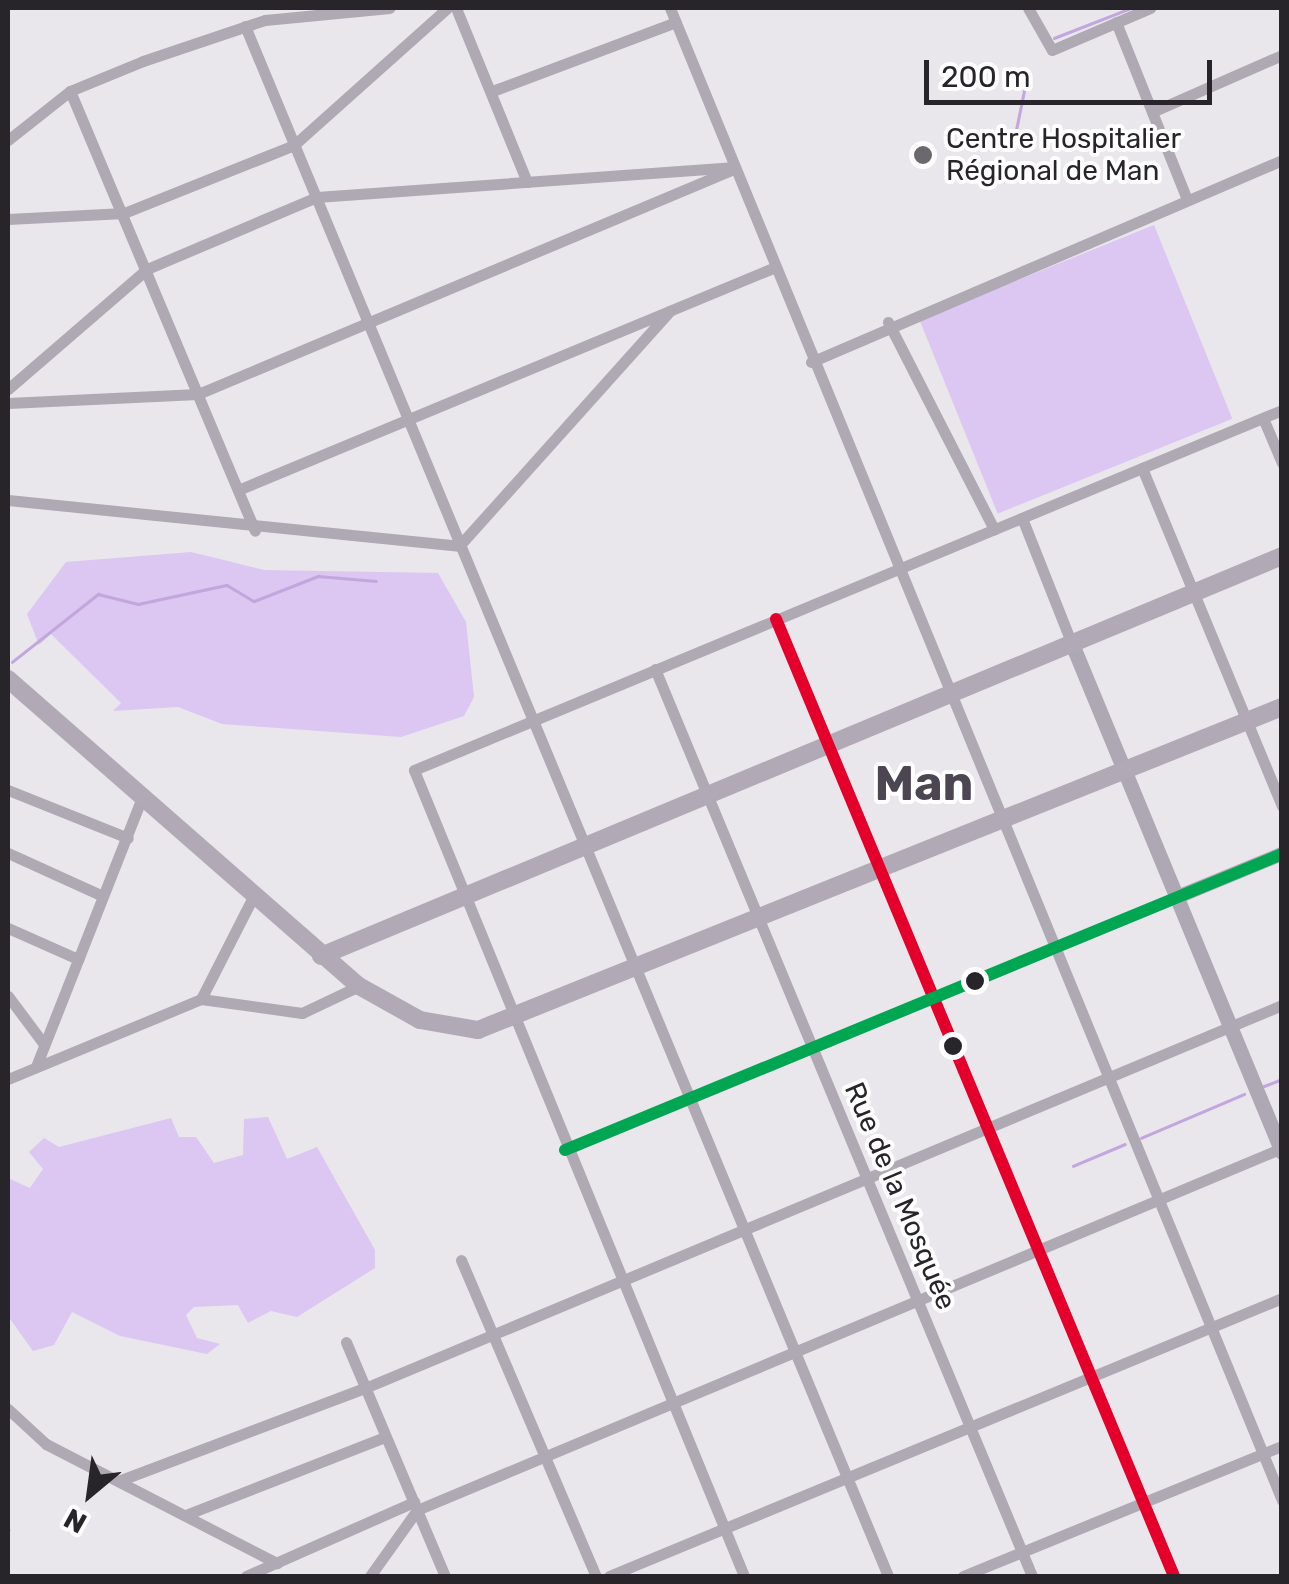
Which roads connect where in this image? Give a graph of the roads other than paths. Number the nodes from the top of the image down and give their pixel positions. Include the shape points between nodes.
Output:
1 (389, 8) edge
2 (447, 8) edge
3 (456, 8) edge
4 (670, 8) edge
5 (1028, 8) edge
6 (1150, 8) edge
7 (676, 22) junction
8 (1116, 22) junction
9 (245, 26) junction
10 (1282, 55) edge
11 (495, 90) junction
12 (70, 91) junction
13 (1152, 112) junction
14 (8, 140) edge
15 (294, 145) junction
16 (1282, 160) edge
17 (733, 169) junction
18 (526, 182) junction
19 (317, 197) junction
20 (1186, 198) junction
21 (124, 213) junction
22 (8, 219) edge
23 (773, 268) junction
24 (147, 270) junction
25 (670, 311) junction
26 (367, 319) junction
27 (888, 322) junction
28 (811, 362) junction
29 (8, 389) edge
30 (198, 394) junction
31 (8, 403) edge
32 (1282, 410) edge
33 (1263, 418) junction
34 (407, 420) junction
35 (1282, 462) edge
36 (1142, 468) junction
37 (238, 490) junction
38 (8, 500) edge
39 (1022, 518) junction
40 (994, 529) junction
41 (254, 530) junction
42 (459, 546) junction
43 (1282, 556) edge
44 (897, 569) junction
45 (1192, 594) junction
46 (776, 619) junction
47 (1072, 644) junction
48 (655, 669) junction
49 (8, 679) edge
50 (950, 697) junction
51 (1282, 707) edge
52 (536, 716) junction
53 (1248, 721) junction
54 (831, 746) junction
55 (1125, 772) junction
56 (8, 790) edge
57 (706, 797) junction
58 (141, 800) junction
59 (1282, 806) edge
60 (1002, 822) junction
61 (128, 838) junction
62 (590, 843) junction
63 (8, 854) edge
64 (1282, 854) edge
65 (882, 871) junction
66 (460, 895) junction
67 (103, 896) junction
68 (252, 898) junction
69 (1175, 898) junction
70 (758, 922) junction
71 (8, 928) edge
72 (1055, 952) junction
73 (321, 956) junction
74 (78, 959) junction
75 (640, 970) junction
76 (359, 986) junction
77 (8, 996) edge
78 (201, 999) junction
79 (935, 1002) junction
80 (1282, 1005) edge
81 (512, 1023) junction
82 (1228, 1025) junction
83 (43, 1043) junction
84 (812, 1052) junction
85 (37, 1064) junction
86 (1109, 1072) junction
87 (8, 1079) edge
88 (688, 1099) junction
89 (985, 1124) junction
90 (565, 1150) junction
91 (1281, 1150) edge
92 (864, 1175) junction
93 (1160, 1197) junction
94 (741, 1226) junction
95 (1036, 1250) junction
96 (462, 1260) dead end
97 (618, 1278) junction
98 (1282, 1298) edge
99 (917, 1301) junction
100 (1215, 1324) junction
101 (492, 1336) junction
102 (346, 1342) dead end
103 (793, 1351) junction
104 (1092, 1377) junction
105 (365, 1388) junction
106 (670, 1401) junction
107 (8, 1408) edge
108 (967, 1423) junction
109 (384, 1436) junction
110 (1282, 1446) edge
111 (1262, 1454) junction
112 (542, 1459) junction
113 (844, 1475) junction
114 (121, 1480) junction
115 (1282, 1500) edge
116 (1144, 1502) junction
117 (416, 1506) junction
118 (188, 1514) junction
119 (723, 1528) junction
120 (1022, 1553) junction
121 (277, 1564) junction
122 (246, 1576) edge
123 (370, 1576) edge
124 (446, 1576) edge
125 (596, 1576) edge
126 (610, 1576) edge
127 (744, 1576) edge
128 (888, 1576) edge
129 (963, 1576) edge
130 (1032, 1576) edge
131 (1174, 1576) edge

1 - 9 street
2 - 15 street
3 - 11 street
4 - 7 street
5 - 8 street via 1047,50
6 - 8 street
7 - 11 street
7 - 17 street
8 - 13 street
9 - 12 street
9 - 15 street
10 - 13 street
11 - 18 street
12 - 14 street
12 - 21 street
13 - 20 street
15 - 19 street
15 - 21 street
16 - 20 street
17 - 18 street
17 - 23 street
17 - 26 street
18 - 19 street
19 - 24 street
19 - 26 street
20 - 27 street
21 - 22 street
21 - 24 street
23 - 25 street
23 - 28 street
24 - 29 street
24 - 30 street
25 - 34 street
25 - 42 street
26 - 30 street
26 - 34 street
27 - 28 street
27 - 40 street
28 - 44 street
30 - 31 street
30 - 37 street
32 - 33 street
33 - 35 street
33 - 36 street
34 - 37 street
34 - 42 street
36 - 39 street
36 - 45 street
37 - 41 street
38 - 41 street
39 - 40 street
39 - 47 street
40 - 44 street
41 - 42 street
42 - 52 street
43 - 45 main road
44 - 46 street
44 - 50 street
45 - 47 main road
45 - 53 street
46 - 48 street
46 - 54 street
47 - 50 main road
47 - 55 main road
48 - 52 street
48 - 57 street, Rue de la Mosquée
49 - 58 main road
50 - 54 main road
50 - 60 street
51 - 53 main road
52 - 62 street
52 - 66 street via 414,770
53 - 55 main road
53 - 59 street
54 - 57 main road
54 - 65 street
55 - 60 main road
55 - 69 main road
56 - 61 street
57 - 62 main road
57 - 70 street, Rue de la Mosquée
58 - 61 street
58 - 68 main road
60 - 65 main road
60 - 72 street
61 - 67 street
62 - 66 main road
62 - 75 street
63 - 67 street
64 - 69 street
65 - 70 main road
65 - 79 street
66 - 73 main road
66 - 81 street
67 - 74 street
68 - 73 main road
68 - 78 street
69 - 72 street
69 - 82 main road
70 - 75 main road
70 - 84 street, Rue de la Mosquée
71 - 74 street
72 - 79 street
72 - 86 street
73 - 76 main road
74 - 83 street
75 - 81 main road
75 - 88 street
76 - 78 street via 302,1013
76 - 81 main road via 449,1029
77 - 83 street
78 - 85 street
79 - 84 street
79 - 89 street
80 - 82 street
81 - 90 street
82 - 86 street
82 - 91 main road
83 - 85 street
84 - 88 street
84 - 92 street, Rue de la Mosquée
85 - 87 street
86 - 89 street
86 - 93 street
88 - 90 street
88 - 94 street
89 - 92 street
89 - 95 street
90 - 97 street
91 - 93 street
92 - 94 street
92 - 99 street, Rue de la Mosquée
93 - 95 street
93 - 100 street
94 - 97 street
94 - 103 street
95 - 99 street
95 - 104 street
96 - 101 street
97 - 101 street
97 - 106 street
98 - 100 street
99 - 103 street
99 - 108 street, Rue de la Mosquée
100 - 104 street
100 - 111 street
101 - 105 street
101 - 112 street
102 - 105 street
103 - 106 street
103 - 113 street
104 - 108 street
104 - 116 street
105 - 109 street
105 - 114 street
106 - 112 street
106 - 119 street
107 - 114 street via 46,1444
108 - 113 street
108 - 120 street, Rue de la Mosquée
109 - 117 street
109 - 118 street
110 - 111 street
111 - 115 street
111 - 116 street
112 - 117 street
112 - 125 street
113 - 119 street
113 - 128 street
114 - 118 street
116 - 120 street
116 - 131 street
117 - 121 street
117 - 123 street
117 - 124 street
118 - 121 street
119 - 126 street
119 - 127 street
120 - 129 street
120 - 130 street, Rue de la Mosquée
121 - 122 street

